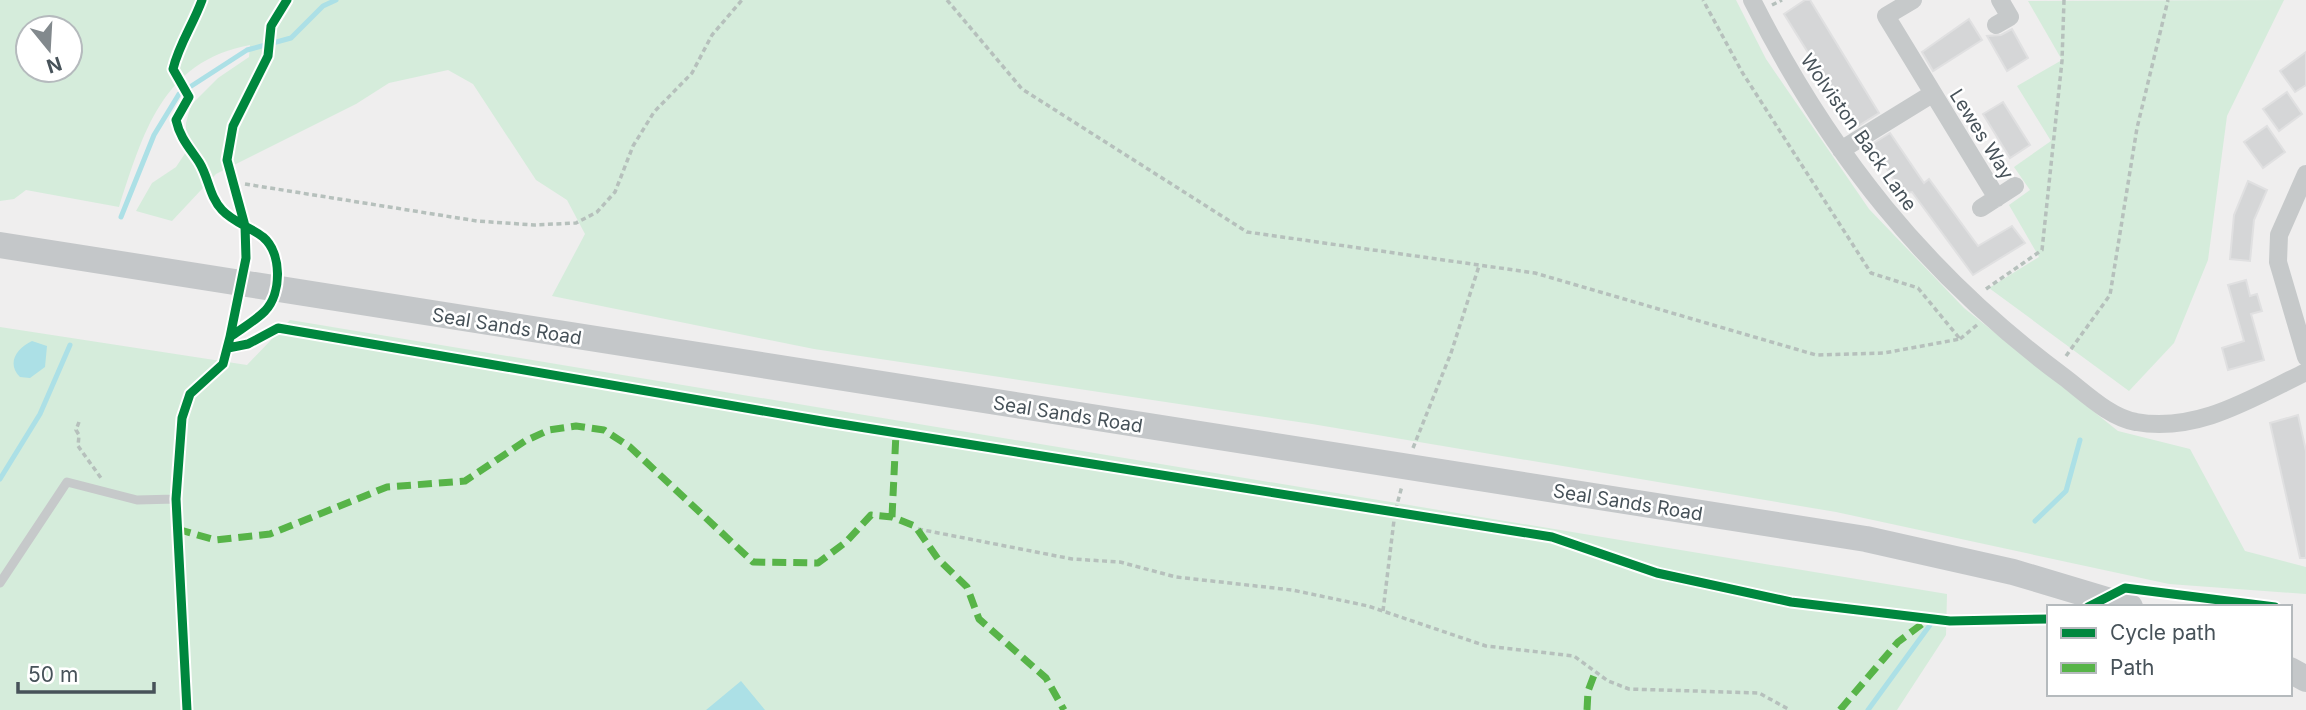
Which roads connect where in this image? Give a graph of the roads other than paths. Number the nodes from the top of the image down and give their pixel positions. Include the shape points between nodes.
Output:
1 (288, 0) edge
2 (1752, 0) edge
3 (1913, 0) edge
4 (2000, 0) edge
5 (1996, 25) dead end
6 (1932, 94) junction
7 (1841, 149) junction
8 (2306, 174) edge
9 (2015, 187) dead end
10 (1997, 198) junction
11 (1982, 208) dead end
12 (0, 244) edge
13 (239, 282) junction
14 (2306, 357) edge
15 (2306, 372) edge
16 (176, 499) junction
17 (0, 583) edge
18 (2123, 605) edge
19 (187, 710) edge

1 - 13 lane via 271,26 268,56 233,126 227,160 245,226 246,258
2 - 7 street, Wolviston Back Lane via 1795,80
3 - 6 street, Lewes Way via 1886,16
4 - 5 street via 2010,18
6 - 7 street, Lewes Way
6 - 10 street, Lewes Way
7 - 15 street, Wolviston Back Lane via 1908,238 1970,300 2056,371 2133,422 2160,425 2214,416
8 - 14 street via 2279,235 2278,262
9 - 10 street, Lewes Way
10 - 11 street, Lewes Way
12 - 13 main road, Seal Sands Road
13 - 16 lane via 223,364 190,394 181,418
13 - 18 main road, Seal Sands Road via 1866,539 2013,572
16 - 17 lane via 136,500 67,482
16 - 19 lane

